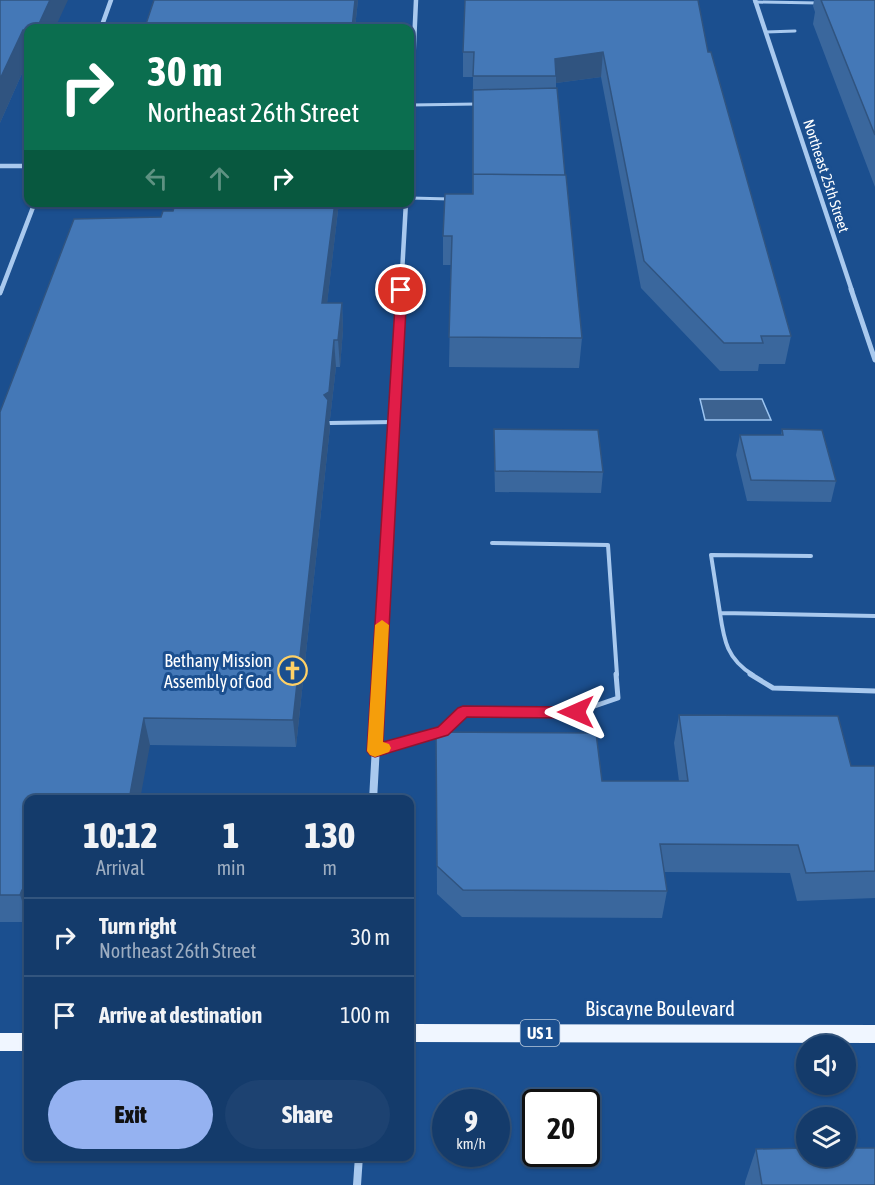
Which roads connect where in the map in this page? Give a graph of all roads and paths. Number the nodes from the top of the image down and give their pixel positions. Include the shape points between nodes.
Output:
1 (111, 0) edge
2 (416, 0) edge
3 (755, 1) edge
4 (823, 4) edge
5 (102, 24) edge
6 (766, 32) junction
7 (795, 32) dead end
8 (414, 42) edge
9 (488, 104) edge
10 (414, 105) edge
11 (0, 165) edge
12 (24, 165) edge
13 (414, 198) edge
14 (460, 199) edge
15 (33, 207) edge
16 (406, 207) edge
17 (0, 293) edge
18 (875, 360) edge
19 (394, 422) junction
20 (330, 423) edge
21 (492, 543) dead end
22 (811, 556) dead end
23 (720, 613) junction
24 (875, 616) edge
25 (875, 692) edge
26 (375, 751) junction
27 (373, 795) edge
28 (414, 1033) edge
29 (875, 1034) edge
30 (0, 1042) edge
31 (24, 1042) edge
32 (359, 1161) edge
33 (357, 1185) edge

1 - 5 street
2 - 8 street
3 - 4 lane
3 - 6 street, Northeast 25th Street
6 - 7 lane
6 - 18 street, Northeast 25th Street
9 - 10 lane
11 - 12 street
13 - 14 lane
15 - 17 street
16 - 19 street
19 - 20 lane
19 - 26 street
21 - 26 lane via 608,545 618,698 576,712 463,712 442,731
22 - 23 lane via 711,555
23 - 24 lane
23 - 25 lane via 724,643 741,668 773,688
26 - 27 street
28 - 29 main road, Biscayne Boulevard / US 1
30 - 31 main road
32 - 33 street

